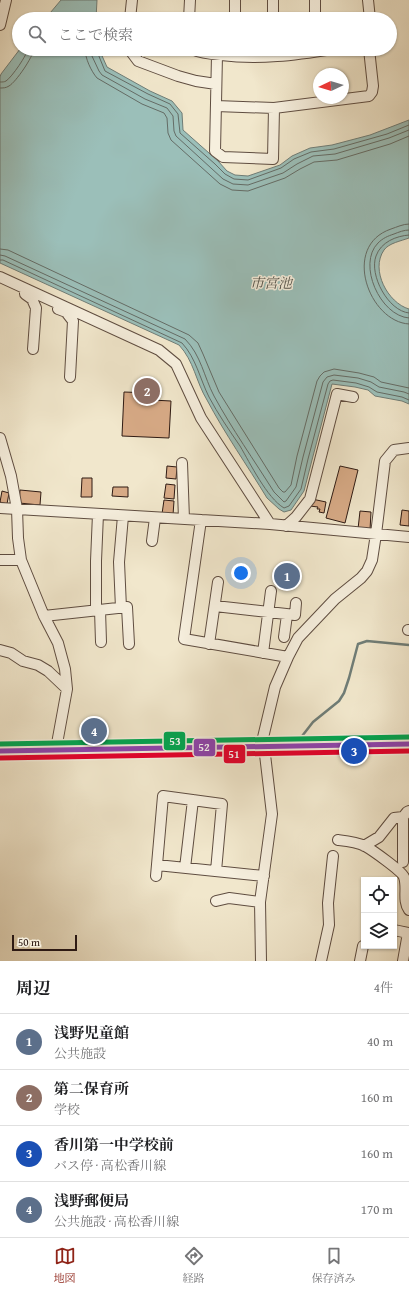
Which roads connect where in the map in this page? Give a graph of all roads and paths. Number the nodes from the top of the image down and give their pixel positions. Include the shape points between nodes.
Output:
1 (6, 0) edge
2 (132, 0) edge
3 (190, 0) edge
4 (235, 0) edge
5 (273, 0) edge
6 (315, 0) edge
7 (368, 0) edge
8 (131, 12) edge
9 (189, 12) edge
10 (235, 12) edge
11 (273, 12) edge
12 (315, 12) edge
13 (369, 12) edge
14 (0, 25) edge
15 (134, 56) edge
16 (217, 56) edge
17 (248, 56) edge
18 (287, 56) edge
19 (370, 56) edge
20 (216, 84) junction
21 (216, 106) junction
22 (274, 108) junction
23 (0, 277) edge
24 (25, 289) junction
25 (57, 303) junction
26 (33, 349) dead end
27 (70, 377) dead end
28 (353, 397) dead end
29 (0, 438) edge
30 (409, 448) edge
31 (182, 463) dead end
32 (0, 508) edge
33 (17, 509) junction
34 (98, 514) junction
35 (123, 516) junction
36 (155, 518) junction
37 (184, 519) junction
38 (201, 520) junction
39 (270, 524) junction
40 (286, 526) junction
41 (376, 534) junction
42 (409, 537) edge
43 (152, 541) dead end
44 (0, 560) edge
45 (21, 560) junction
46 (218, 582) dead end
47 (271, 591) dead end
48 (296, 603) dead end
49 (215, 606) junction
50 (121, 608) junction
51 (98, 610) junction
52 (268, 613) junction
53 (287, 615) junction
54 (44, 616) junction
55 (284, 637) dead end
56 (101, 642) dead end
57 (129, 644) dead end
58 (209, 644) junction
59 (0, 650) edge
60 (263, 653) junction
61 (288, 657) junction
62 (67, 689) junction
63 (409, 744) edge
64 (263, 746) junction
65 (56, 749) junction
66 (0, 751) edge
67 (193, 800) junction
68 (406, 814) edge
69 (338, 840) dead end
70 (364, 846) junction
71 (333, 856) dead end
72 (403, 862) dead end
73 (157, 865) junction
74 (185, 868) junction
75 (216, 871) junction
76 (156, 876) dead end
77 (264, 876) junction
78 (216, 901) dead end
79 (260, 902) junction
80 (409, 910) edge
81 (397, 930) edge
82 (408, 939) edge
83 (362, 949) edge
84 (261, 961) edge
85 (321, 961) edge
86 (360, 961) edge
87 (403, 961) edge

1 - 14 street
2 - 8 street
3 - 9 street
4 - 10 street
5 - 11 street
6 - 12 street
7 - 13 street
15 - 20 street via 138,61 178,76
16 - 20 street
17 - 18 street
19 - 22 street via 373,86 369,96
20 - 21 street
21 - 22 street
21 - 22 street via 215,151 223,157 273,159
23 - 24 street
24 - 25 street
24 - 26 street via 25,294 32,298 36,308
25 - 27 street via 57,309 66,312 73,321
25 - 39 street via 159,350 176,364 201,418
28 - 40 street via 337,394 310,499
29 - 33 street
30 - 41 street via 394,450 386,461
31 - 37 street
32 - 33 street
33 - 34 street
33 - 45 street
34 - 35 street
34 - 51 street
35 - 36 street
35 - 50 street via 119,562
36 - 37 street
36 - 43 street
37 - 38 street
38 - 39 street
38 - 58 street via 184,639
39 - 40 street
40 - 41 street
41 - 42 street
41 - 61 street via 372,560 367,571 335,599 298,638
44 - 45 street
45 - 54 street
46 - 49 street
47 - 52 street
48 - 53 street via 295,616
49 - 52 street
49 - 58 street
50 - 51 street
50 - 57 street via 127,607
51 - 54 street
51 - 56 street
52 - 53 street
52 - 60 street
53 - 55 street
54 - 62 street via 58,643
58 - 60 street
59 - 62 street via 38,665
60 - 61 street
61 - 64 street via 275,687
62 - 65 street
63 - 64 main road
64 - 65 main road
64 - 77 street via 272,814
65 - 66 main road
67 - 73 street via 163,796
67 - 74 street
67 - 75 street via 222,804
68 - 70 street via 394,818 379,836
68 - 72 street
69 - 70 street via 348,840
70 - 80 street via 404,876 405,902
71 - 85 street via 328,903 329,925
73 - 74 street
73 - 76 street
74 - 75 street
75 - 77 street
77 - 79 street
78 - 79 street via 229,898
79 - 84 street
81 - 82 street via 408,932
82 - 87 street
83 - 86 street

